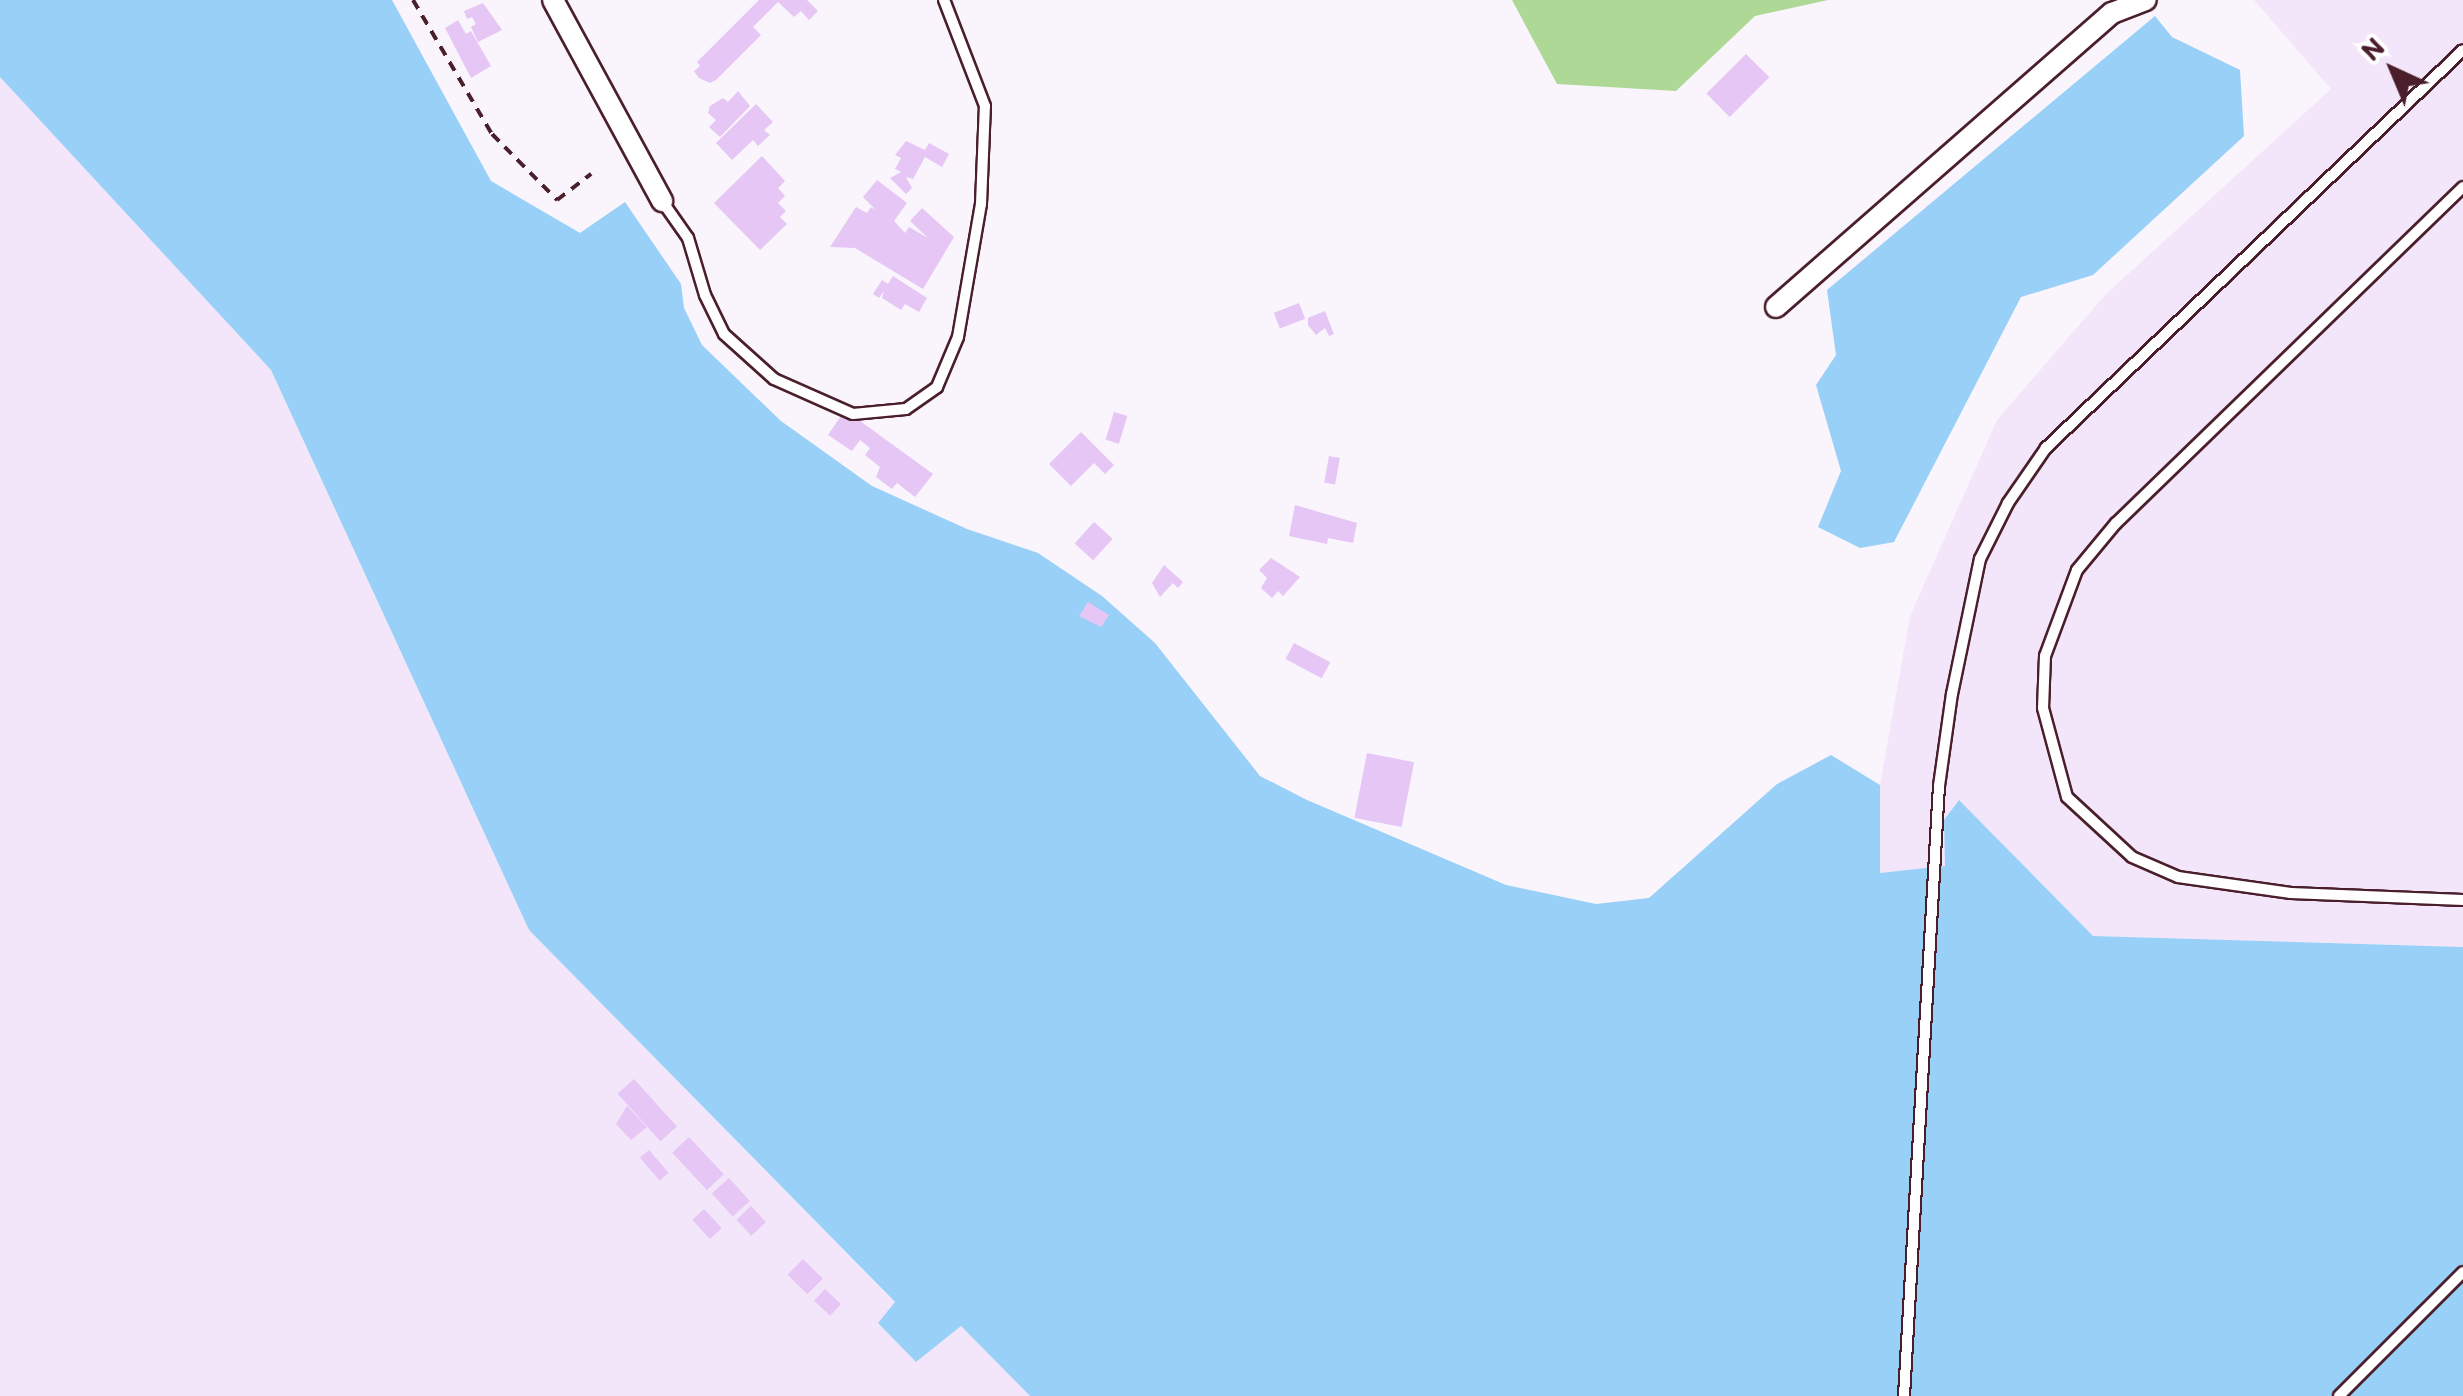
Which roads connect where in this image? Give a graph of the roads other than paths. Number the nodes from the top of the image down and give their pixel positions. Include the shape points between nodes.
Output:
1 (553, 0) edge
2 (944, 0) edge
3 (2146, 0) edge
4 (2463, 50) edge
5 (2463, 187) edge
6 (662, 201) joint
7 (1776, 308) dead end
8 (2463, 900) edge
9 (2463, 1272) edge
10 (1904, 1396) edge
11 (2338, 1396) edge

1 - 6 street
2 - 6 lane via 985,106 981,204 958,336 937,387 906,410 853,414 774,379 724,334 688,238
3 - 7 street via 2112,14
4 - 10 lane via 2046,448 1980,559 1939,786
5 - 8 lane via 2116,523 2077,570 2045,656 2043,708 2067,797 2132,857 2178,877 2291,893
9 - 11 lane

